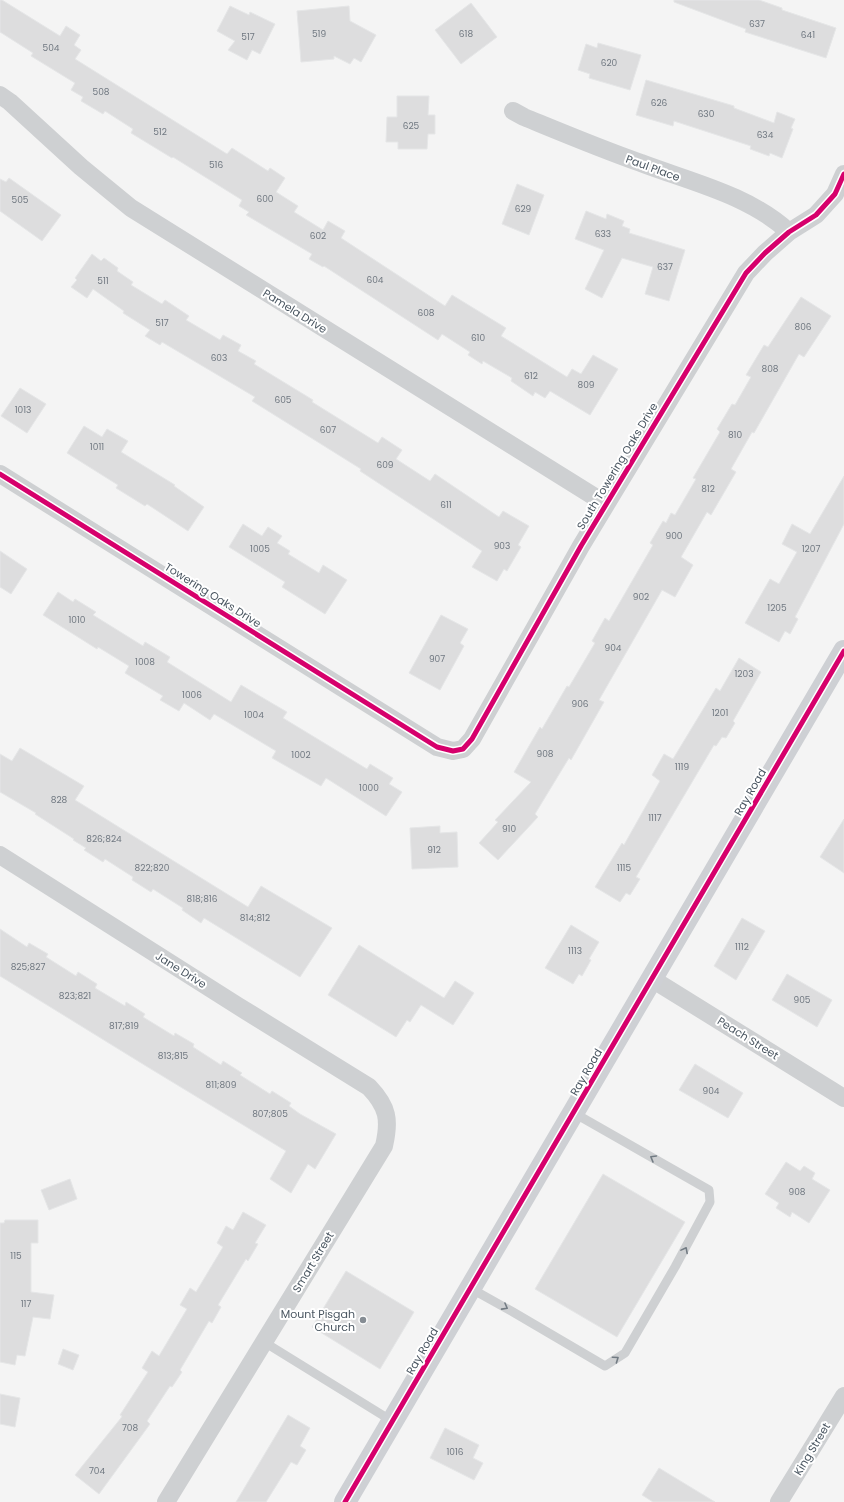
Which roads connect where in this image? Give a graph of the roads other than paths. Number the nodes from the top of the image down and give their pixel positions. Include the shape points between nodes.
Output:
1 (0, 95) edge
2 (513, 112) dead end
3 (844, 174) edge
4 (789, 232) junction
5 (0, 474) edge
6 (606, 504) junction
7 (844, 651) edge
8 (416, 733) joint
9 (0, 855) edge
10 (652, 979) junction
11 (362, 1083) joint
12 (844, 1098) edge
13 (573, 1113) junction
14 (470, 1288) junction
15 (264, 1342) junction
16 (844, 1396) edge
17 (392, 1421) junction
18 (166, 1502) edge
19 (345, 1502) edge
20 (779, 1502) edge

1 - 6 street, Pamela Drive via 131,208
2 - 4 street, Paul Place via 631,160 721,192 757,208
3 - 4 street, South Towering Oaks Drive via 835,194 816,215
4 - 6 street, South Towering Oaks Drive via 746,273
5 - 8 street, Towering Oaks Drive
6 - 8 street, South Towering Oaks Drive via 472,739 463,749 453,751 438,747
7 - 10 street, Ray Road
9 - 11 street, Jane Drive
10 - 12 street, Peach Street
10 - 13 street, Ray Road
11 - 15 street, Smart Street via 377,1096 386,1111 388,1129 384,1146
13 - 14 street, Ray Road
14 -> 13 lane via 606,1366 625,1353 710,1202 709,1190
14 - 17 street, Ray Road
15 - 17 lane
15 - 18 street, Smart Street
16 - 20 street, King Street
17 - 19 street, Ray Road

